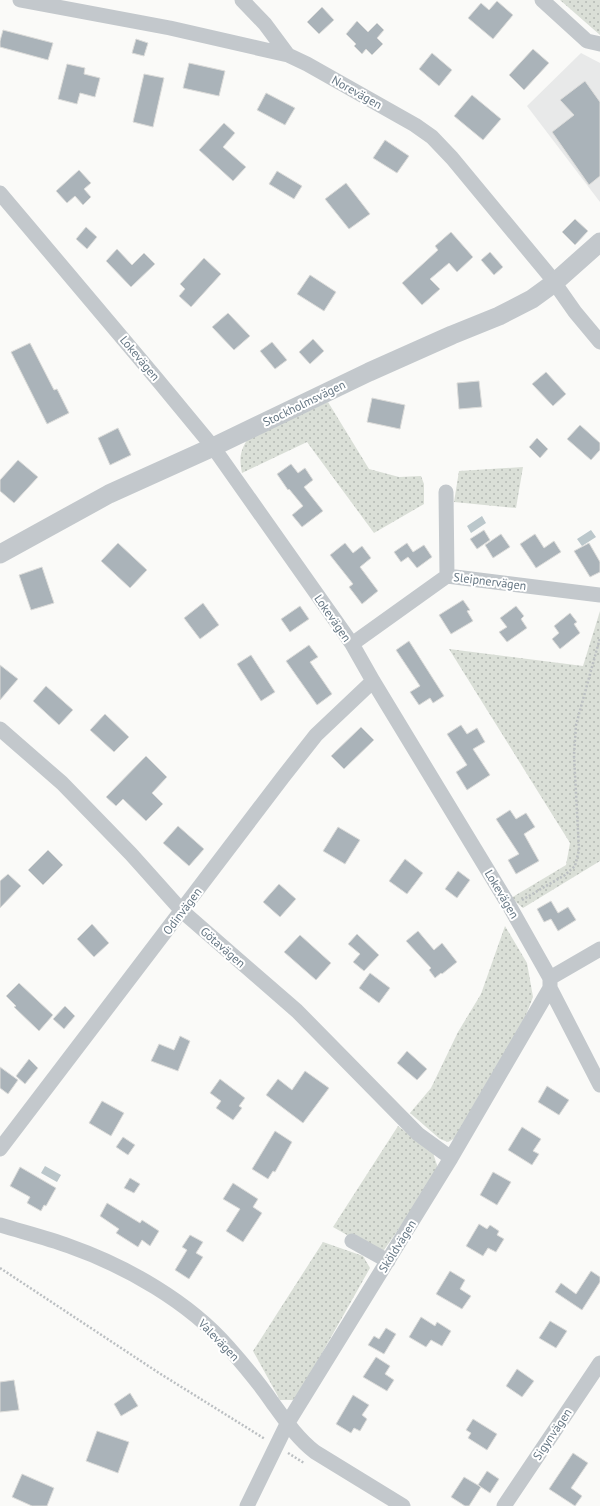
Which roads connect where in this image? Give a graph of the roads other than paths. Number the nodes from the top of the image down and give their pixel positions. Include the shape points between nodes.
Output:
1 (20, 0) edge
2 (242, 0) edge
3 (542, 0) edge
4 (600, 44) edge
5 (288, 55) junction
6 (0, 193) edge
7 (600, 242) edge
8 (554, 283) junction
9 (600, 342) edge
10 (213, 447) junction
11 (446, 492) dead end
12 (0, 554) edge
13 (447, 576) junction
14 (600, 595) edge
15 (352, 644) junction
16 (373, 682) junction
17 (0, 729) edge
18 (182, 911) junction
19 (600, 948) edge
20 (550, 983) junction
21 (600, 1085) edge
22 (0, 1149) edge
23 (451, 1158) junction
24 (0, 1225) edge
25 (352, 1241) dead end
26 (388, 1261) junction
27 (600, 1363) edge
28 (288, 1424) junction
29 (247, 1506) edge
30 (402, 1506) edge
31 (504, 1506) edge

1 - 5 street, Norevägen via 170,28
2 - 5 street via 265,24
3 - 4 street via 587,41
5 - 8 street, Norevägen via 415,125 432,137
6 - 10 street, Lokevägen
7 - 8 street, Stockholmsvägen
8 - 9 street, Norevägen
8 - 10 street, Stockholmsvägen via 499,316 369,372
10 - 12 street, Stockholmsvägen via 109,494
10 - 15 street, Lokevägen
11 - 13 street
13 - 14 street, Sleipnervägen
13 - 15 street, Sleipnervägen
15 - 16 street, Lokevägen
16 - 18 street, Odinvägen via 316,735
16 - 20 street, Lokevägen via 510,907
17 - 18 street, Götavägen via 62,783
18 - 22 street, Odinvägen
18 - 23 street, Götavägen via 297,1011 418,1134
19 - 20 street, Sköldvägen
20 - 21 street, Lokevägen
20 - 23 street, Sköldvägen
23 - 26 street, Sköldvägen
24 - 28 street, Valevägen via 68,1245 98,1257 166,1294 198,1318 227,1346
25 - 26 street
26 - 28 street, Sköldvägen
27 - 31 street, Sigynvägen
28 - 29 street, Sköldvägen
28 - 30 street, Valevägen via 302,1442 315,1452

